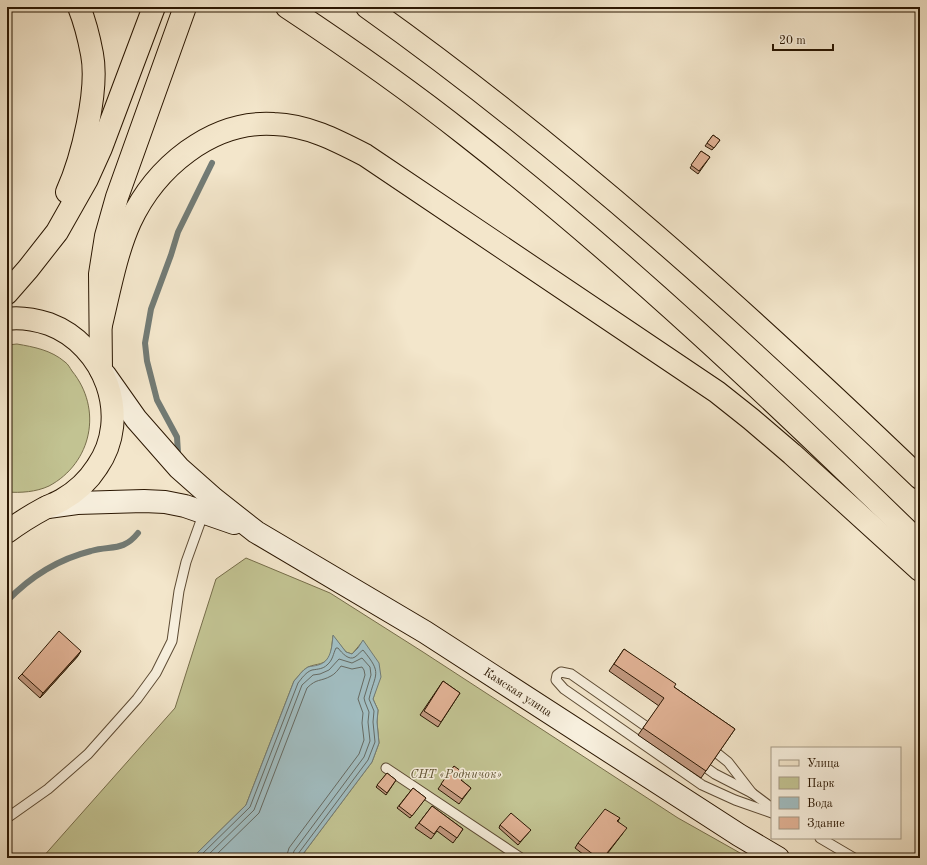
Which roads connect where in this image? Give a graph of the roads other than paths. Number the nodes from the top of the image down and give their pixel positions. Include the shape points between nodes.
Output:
1 (79, 7) edge
2 (154, 7) edge
3 (185, 7) edge
4 (287, 7) edge
5 (367, 7) edge
6 (28, 269) junction
7 (7, 293) edge
8 (7, 319) edge
9 (100, 324) junction
10 (102, 370) junction
11 (920, 478) edge
12 (46, 508) junction
13 (7, 511) edge
14 (204, 512) junction
15 (7, 532) edge
16 (256, 532) junction
17 (920, 542) edge
18 (920, 570) edge
19 (662, 738) edge
20 (698, 739) edge
21 (688, 756) edge
22 (386, 768) dead end
23 (752, 793) junction
24 (771, 807) edge
25 (771, 814) edge
26 (7, 818) edge
27 (822, 839) edge
28 (521, 858) edge
29 (778, 858) edge
30 (854, 858) edge

1 - 6 main road via 93,55 89,117 71,183
2 - 6 main road via 87,179 57,232
3 - 9 main road via 117,197 106,236 100,274
4 - 17 main road via 467,135 589,237 742,373
5 - 11 main road via 534,134 618,204 796,361
6 - 7 main road
8 - 10 main road via 26,319 56,327 82,345
9 - 10 main road
9 - 18 main road via 130,223 142,199 176,160 210,137 248,125 274,124 317,132 365,155 717,392 792,454
10 - 12 main road via 112,401 113,418 106,451 88,480 76,492
10 - 16 street via 136,419 174,463
12 - 13 main road
12 - 14 street via 77,503 144,501 165,502
12 - 15 main road
14 - 16 street
14 - 26 lane via 186,562 172,641 156,673 137,699 88,754 48,789
16 - 29 street, Камская улица via 425,632
19 - 25 lane via 571,674 561,672 557,675 556,680 564,689 702,785
20 - 23 lane via 728,762
21 - 23 lane via 714,774
22 - 28 lane
23 - 24 lane
27 - 30 lane

